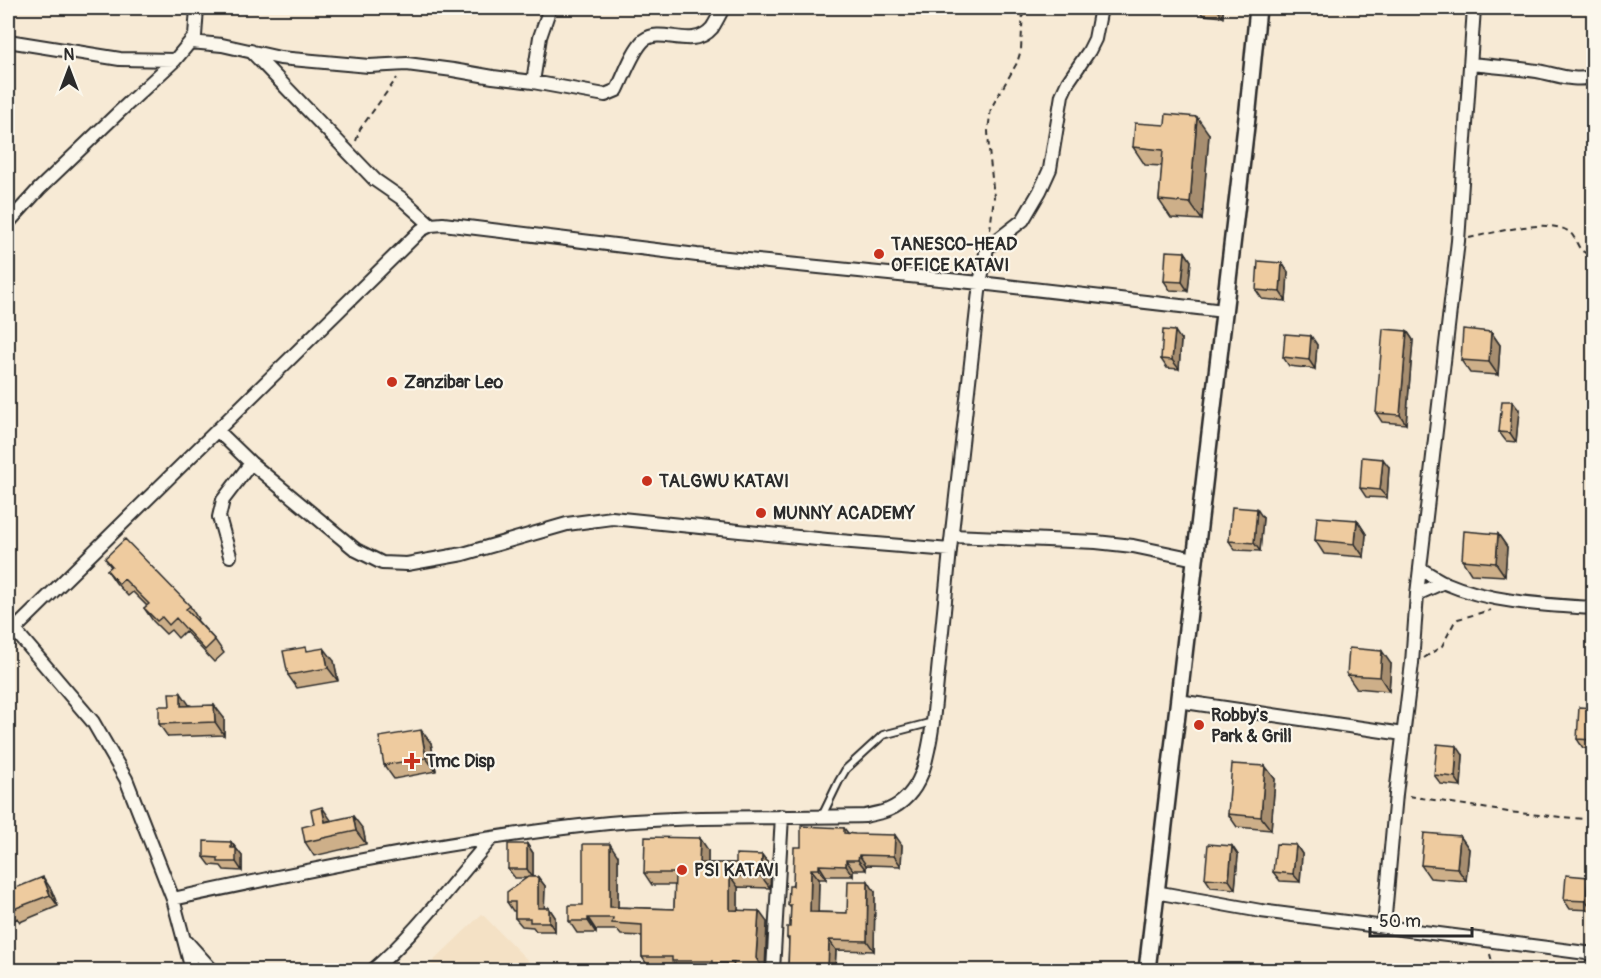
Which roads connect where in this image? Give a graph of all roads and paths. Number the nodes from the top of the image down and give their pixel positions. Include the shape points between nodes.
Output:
1 (197, 8) edge
2 (550, 8) edge
3 (723, 8) edge
4 (1023, 8) edge
5 (1101, 8) edge
6 (1258, 8) edge
7 (1474, 8) edge
8 (8, 41) edge
9 (191, 42) junction
10 (250, 51) junction
11 (175, 60) junction
12 (407, 64) junction
13 (1470, 64) junction
14 (1593, 76) edge
15 (533, 82) junction
16 (356, 160) junction
17 (8, 223) edge
18 (431, 225) junction
19 (1458, 241) junction
20 (987, 248) junction
21 (1593, 257) edge
22 (980, 283) junction
23 (1224, 311) junction
24 (217, 430) junction
25 (251, 463) junction
26 (952, 536) junction
27 (950, 550) junction
28 (230, 556) dead end
29 (1195, 559) junction
30 (1421, 569) junction
31 (1444, 582) junction
32 (1418, 594) junction
33 (1593, 608) edge
34 (1494, 610) dead end
35 (11, 626) edge
36 (1413, 663) junction
37 (1178, 701) junction
38 (933, 722) junction
39 (1403, 734) junction
40 (1396, 794) junction
41 (782, 816) junction
42 (822, 817) junction
43 (1593, 820) edge
44 (492, 838) junction
45 (1155, 892) junction
46 (174, 898) junction
47 (1384, 926) junction
48 (184, 939) junction
49 (1593, 954) edge
50 (192, 970) edge
51 (212, 970) edge
52 (373, 970) edge
53 (773, 970) edge
54 (1148, 970) edge

1 - 9 street
2 - 15 street via 540,37
3 - 15 street via 711,29 693,39 645,39 617,90 605,95
4 - 20 path via 1017,63 991,108 988,141 994,197
5 - 20 street via 1095,39 1062,95 1050,169 1040,191 1023,220
6 - 23 street
7 - 13 street
8 - 11 street via 120,59
9 - 10 street
9 - 11 street
10 - 12 street via 280,58 369,66
10 - 16 street
11 - 17 street
12 - 15 street
12 - 16 path via 360,129
13 - 14 street via 1579,79
13 - 19 street
16 - 18 street
18 - 22 street
18 - 24 street via 421,230
19 - 21 path via 1549,226 1567,230 1582,251
19 - 30 street
20 - 22 street
22 - 23 street
22 - 26 street
23 - 29 street
24 - 25 street
24 - 35 street
25 - 27 street via 356,550 382,563 406,564 463,554 567,524 612,518
25 - 28 street via 223,500 219,517
26 - 27 street
26 - 29 street via 1096,542
27 - 38 street
29 - 37 street
30 - 31 street
30 - 32 street
31 - 32 street
31 - 33 street via 1474,593 1520,602
32 - 36 street
34 - 36 path via 1458,619 1442,646
35 - 46 street via 93,722 126,779
36 - 39 street
37 - 39 street
37 - 45 street
38 - 42 lane via 884,735 846,769
38 - 42 street via 919,781 902,802 865,816
39 - 40 street
40 - 43 path via 1508,812
40 - 47 street
41 - 42 street
41 - 44 street via 675,818
41 - 53 street
44 - 46 street
44 - 52 street via 416,928
45 - 47 street via 1261,911
45 - 54 street
46 - 48 street
47 - 49 street
48 - 50 street
48 - 51 street

